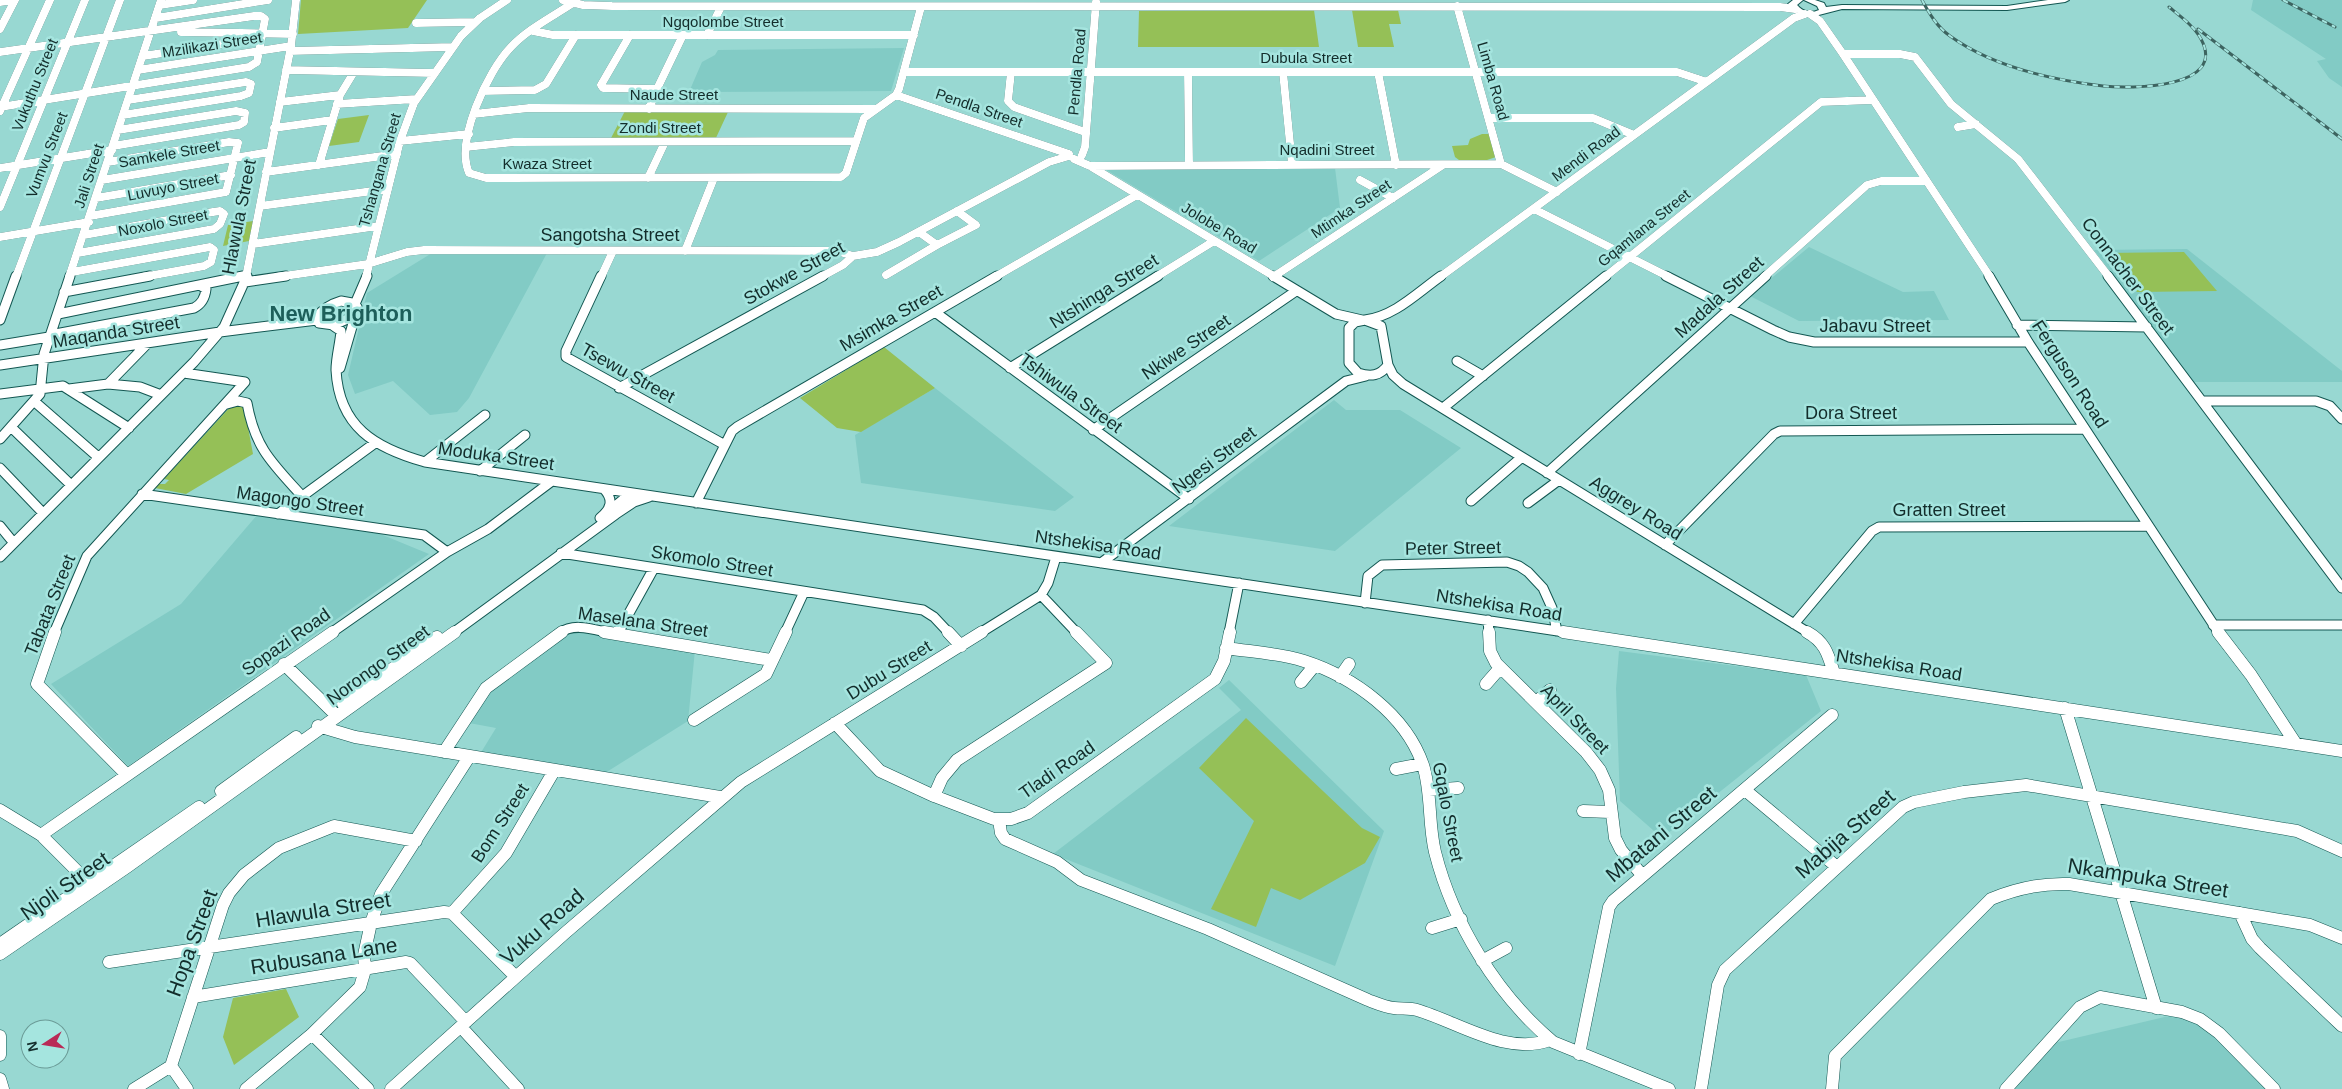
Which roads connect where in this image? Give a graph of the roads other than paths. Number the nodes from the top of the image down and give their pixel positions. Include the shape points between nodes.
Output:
1 (14, 0) edge
2 (50, 0) edge
3 (85, 0) edge
4 (120, 0) edge
5 (193, 0) edge
6 (268, 0) edge
7 (296, 0) edge
8 (507, 0) edge
9 (563, 0) edge
10 (1715, 0) edge
11 (2065, 0) edge
12 (1811, 1) edge
13 (0, 2) edge
14 (161, 2) edge
15 (573, 3) junction
16 (698, 3) edge
17 (845, 3) edge
18 (895, 3) edge
19 (970, 3) edge
20 (1035, 3) edge
21 (1096, 3) edge
22 (1165, 3) edge
23 (1229, 3) edge
24 (1294, 3) edge
25 (1360, 3) edge
26 (1424, 3) edge
27 (1494, 3) edge
28 (1629, 3) edge
29 (720, 6) junction
30 (1457, 6) junction
31 (921, 7) junction
32 (1718, 7) junction
33 (1842, 7) junction
34 (1795, 8) edge
35 (1822, 14) junction
36 (156, 18) junction
37 (475, 22) junction
38 (416, 23) dead end
39 (0, 30) edge
40 (151, 31) junction
41 (160, 31) junction
42 (533, 31) junction
43 (293, 34) junction
44 (576, 35) junction
45 (630, 35) junction
46 (683, 35) junction
47 (706, 35) junction
48 (914, 35) junction
49 (108, 36) junction
50 (261, 36) junction
51 (67, 42) junction
52 (29, 47) junction
53 (452, 47) junction
54 (290, 49) junction
55 (0, 52) edge
56 (258, 52) junction
57 (1843, 54) junction
58 (143, 56) junction
59 (138, 70) junction
60 (286, 70) junction
61 (1090, 71) junction
62 (354, 72) junction
63 (904, 72) junction
64 (1011, 72) junction
65 (1188, 72) junction
66 (1283, 72) junction
67 (1378, 72) junction
68 (1475, 72) junction
69 (433, 73) junction
70 (1707, 82) junction
71 (133, 85) junction
72 (657, 89) junction
73 (483, 91) junction
74 (86, 93) junction
75 (340, 95) junction
76 (896, 95) junction
77 (416, 99) junction
78 (43, 100) junction
79 (128, 100) junction
80 (1873, 100) junction
81 (280, 102) junction
82 (337, 104) junction
83 (1, 108) edge
84 (650, 108) junction
85 (875, 109) junction
86 (474, 114) junction
87 (123, 115) junction
88 (1489, 118) junction
89 (332, 120) junction
90 (1976, 124) junction
91 (1958, 127) dead end
92 (274, 128) junction
93 (118, 130) junction
94 (1085, 132) junction
95 (469, 134) junction
96 (1634, 135) junction
97 (400, 141) junction
98 (855, 141) junction
99 (665, 142) junction
100 (466, 147) junction
101 (113, 148) junction
102 (270, 152) junction
103 (397, 154) junction
104 (1075, 155) junction
105 (235, 157) junction
106 (61, 158) junction
107 (108, 162) junction
108 (1189, 164) junction
109 (1292, 164) junction
110 (1444, 164) junction
111 (1501, 164) junction
112 (319, 165) junction
113 (1089, 165) junction
114 (1396, 165) junction
115 (17, 166) junction
116 (0, 168) edge
117 (266, 172) junction
118 (231, 175) junction
119 (648, 178) junction
120 (714, 178) junction
121 (102, 180) junction
122 (1360, 180) dead end
123 (1926, 181) junction
124 (388, 189) junction
125 (1557, 192) junction
126 (1137, 195) junction
127 (96, 198) junction
128 (1394, 198) junction
129 (260, 206) junction
130 (0, 208) edge
131 (1534, 209) junction
132 (958, 211) junction
133 (89, 219) junction
134 (378, 226) junction
135 (34, 231) junction
136 (919, 232) junction
137 (84, 235) junction
138 (0, 237) edge
139 (1214, 241) junction
140 (253, 244) junction
141 (937, 245) junction
142 (613, 251) junction
143 (685, 251) junction
144 (78, 253) junction
145 (853, 256) junction
146 (1629, 258) junction
147 (368, 264) junction
148 (72, 272) junction
149 (886, 275) dead end
150 (1273, 277) junction
151 (246, 279) junction
152 (201, 286) junction
153 (1296, 291) junction
154 (64, 292) junction
155 (342, 301) junction
156 (1730, 308) junction
157 (355, 309) junction
158 (935, 312) junction
159 (1392, 312) junction
160 (58, 314) junction
161 (1336, 314) junction
162 (318, 317) junction
163 (0, 320) edge
164 (1363, 320) junction
165 (332, 325) junction
166 (2017, 325) junction
167 (2147, 327) junction
168 (1383, 330) junction
169 (220, 332) junction
170 (1347, 332) junction
171 (49, 336) junction
172 (2028, 342) junction
173 (148, 343) junction
174 (0, 345) edge
175 (42, 360) junction
176 (1457, 361) dead end
177 (0, 365) edge
178 (1388, 365) junction
179 (1010, 368) junction
180 (1351, 368) junction
181 (184, 373) junction
182 (337, 376) junction
183 (1366, 376) junction
184 (1377, 376) junction
185 (1483, 376) junction
186 (1346, 381) junction
187 (108, 384) junction
188 (1403, 384) junction
189 (42, 388) junction
190 (618, 388) junction
191 (70, 389) junction
192 (0, 394) edge
193 (161, 396) junction
194 (2202, 401) junction
195 (35, 402) junction
196 (226, 404) junction
197 (1443, 408) junction
198 (485, 415) dead end
199 (2342, 419) edge
200 (11, 427) junction
201 (129, 428) junction
202 (2084, 429) junction
203 (1093, 430) junction
204 (525, 435) dead end
205 (0, 438) edge
206 (375, 443) junction
207 (725, 445) junction
208 (98, 457) junction
209 (1522, 457) junction
210 (425, 462) junction
211 (0, 468) edge
212 (480, 471) junction
213 (1548, 472) junction
214 (1559, 480) junction
215 (552, 481) junction
216 (71, 485) junction
217 (604, 489) junction
218 (631, 493) junction
219 (142, 494) junction
220 (302, 496) junction
221 (653, 496) junction
222 (1189, 499) junction
223 (1471, 501) dead end
224 (696, 503) junction
225 (1528, 503) dead end
226 (43, 513) junction
227 (608, 513) junction
228 (278, 514) junction
229 (0, 526) edge
230 (2148, 526) junction
231 (13, 542) junction
232 (1665, 545) junction
233 (447, 552) junction
234 (561, 554) junction
235 (0, 557) edge
236 (1056, 557) junction
237 (1101, 563) junction
238 (654, 568) junction
239 (1239, 583) junction
240 (2342, 588) edge
241 (804, 592) junction
242 (1041, 595) junction
243 (1365, 603) junction
244 (1488, 620) junction
245 (1794, 624) junction
246 (2213, 625) junction
247 (2342, 625) edge
248 (1557, 632) junction
249 (617, 634) junction
250 (961, 646) junction
251 (1226, 648) junction
252 (771, 660) junction
253 (284, 664) junction
254 (1349, 664) dead end
255 (1315, 665) junction
256 (1500, 668) junction
257 (1834, 673) junction
258 (1340, 677) junction
259 (1301, 682) dead end
260 (1486, 684) dead end
261 (1550, 690) dead end
262 (1536, 702) junction
263 (2065, 708) junction
264 (335, 714) junction
265 (1832, 715) dead end
266 (694, 720) dead end
267 (836, 723) junction
268 (318, 726) junction
269 (2296, 744) junction
270 (2342, 751) edge
271 (444, 752) junction
272 (469, 757) junction
273 (1422, 764) junction
274 (1396, 769) dead end
275 (554, 771) junction
276 (126, 774) junction
277 (1458, 788) dead end
278 (1429, 790) junction
279 (1745, 790) junction
280 (934, 796) junction
281 (2092, 796) junction
282 (720, 797) junction
283 (0, 810) edge
284 (1583, 811) dead end
285 (1610, 812) junction
286 (999, 820) junction
287 (41, 836) junction
288 (416, 840) junction
289 (2342, 851) edge
290 (122, 866) junction
291 (1836, 867) junction
292 (1642, 875) junction
293 (90, 884) junction
294 (2120, 893) junction
295 (452, 913) junction
296 (2240, 913) junction
297 (1461, 919) junction
298 (370, 923) junction
299 (1432, 928) dead end
300 (2342, 938) edge
301 (0, 944) edge
302 (209, 948) junction
303 (1506, 948) dead end
304 (0, 954) edge
305 (1482, 961) junction
306 (109, 962) dead end
307 (365, 970) junction
308 (516, 977) junction
309 (193, 997) junction
310 (2156, 1008) junction
311 (463, 1024) junction
312 (2342, 1026) edge
313 (312, 1034) junction
314 (0, 1036) edge
315 (1550, 1040) junction
316 (1579, 1054) junction
317 (0, 1055) edge
318 (171, 1066) junction
319 (0, 1079) edge
320 (2, 1089) edge
321 (134, 1089) edge
322 (187, 1089) edge
323 (246, 1089) edge
324 (368, 1089) edge
325 (392, 1089) edge
326 (518, 1089) edge
327 (1670, 1089) edge
328 (1701, 1089) edge
329 (1832, 1089) edge
330 (2006, 1089) edge
331 (2274, 1089) edge

1 - 13 street
1 - 39 street
2 - 52 street
3 - 51 street, Vukuthu Street
4 - 49 street, Vumvu Street
5 - 14 street
6 - 36 street
7 - 43 street, Hlawula Street
8 - 37 street, Tshangana Street
9 - 15 street
10 - 32 street
11 - 33 main road via 2007,8
12 - 33 main road
12 - 35 main road
14 - 36 street, Jali Street
15 - 16 street via 612,6
15 - 42 street, Kwaza Street
16 - 29 street
17 - 18 street
17 - 29 street
18 - 31 street
19 - 20 street
19 - 31 street
20 - 21 street
21 - 22 street
21 - 61 street, Pendla Road
22 - 23 street
23 - 24 street
24 - 25 street
25 - 26 street
26 - 30 street
27 - 28 street
27 - 30 street
28 - 32 street
29 - 47 street
30 - 68 street, Limba Road
31 - 48 street
32 - 34 street
33 - 35 main road
34 - 35 main road via 1808,14
34 - 70 street, Mendi Road
35 - 57 street, Ferguson Road
36 - 40 street, Jali Street
37 - 38 street
37 - 53 street, Tshangana Street
40 - 41 street
40 - 49 street
40 - 58 street, Jali Street
41 - 50 street
41 - 50 street via 259,16 265,19
42 - 44 street, Ngqolombe Street
42 - 73 street, Kwaza Street via 510,48
43 - 50 street
43 - 54 street, Hlawula Street
44 - 45 street, Ngqolombe Street
44 - 73 street via 541,88
45 - 46 street, Ngqolombe Street
45 - 72 street via 602,87
46 - 47 street, Ngqolombe Street
46 - 72 street
47 - 48 street, Ngqolombe Street
48 - 63 street
49 - 51 street
49 - 74 street, Vumvu Street
50 - 56 street
50 - 58 street
51 - 52 street
51 - 78 street, Vukuthu Street
52 - 55 street
52 - 83 street
53 - 54 street, Mzilikazi Street
53 - 69 street, Tshangana Street
54 - 56 street, Mzilikazi Street
54 - 60 street, Hlawula Street
56 - 59 street, Mzilikazi Street
56 - 71 street via 257,62 249,67
57 - 80 street, Ferguson Road
57 - 90 street, Connacher Street via 1915,57 1951,104
58 - 59 street, Jali Street
59 - 71 street, Jali Street
60 - 62 street
60 - 81 street, Hlawula Street
61 - 64 street, Dubula Street
61 - 65 street, Dubula Street
61 - 94 street, Pendla Road
62 - 69 street
62 - 75 street
63 - 64 street, Dubula Street
63 - 76 street
64 - 94 street, Pendla Street via 1008,101 1014,107
65 - 66 street, Dubula Street
65 - 108 street
66 - 67 street, Dubula Street
66 - 109 street
67 - 68 street, Dubula Street
67 - 114 street
68 - 70 street, Dubula Street via 1677,72
68 - 88 street, Limba Road
69 - 77 street, Tshangana Street
70 - 96 street, Mendi Road
71 - 74 street
71 - 79 street, Jali Street
72 - 84 street
73 - 86 street, Kwaza Street
74 - 78 street
74 - 106 street, Vumvu Street
75 - 81 street
75 - 82 street
76 - 85 street
76 - 104 street, Pendla Street
77 - 82 street
77 - 97 street, Tshangana Street
78 - 83 street
78 - 115 street, Vukuthu Street
79 - 87 street, Jali Street
79 - 87 street via 246,82 251,84 249,92 241,96
80 - 123 street, Ferguson Road
80 - 146 street, Gqamlana Street via 1821,102
81 - 92 street, Hlawula Street
82 - 89 street
84 - 85 street, Naude Street
84 - 86 street, Naude Street via 518,108
85 - 98 street via 862,122
86 - 95 street, Kwaza Street
87 - 93 street, Jali Street
88 - 96 street via 1590,118
88 - 111 street, Limba Road
89 - 92 street
89 - 112 street
90 - 91 street
90 - 167 street, Connacher Street via 2032,175
92 - 102 street, Hlawula Street
93 - 101 street, Jali Street
93 - 101 street via 236,111 246,113 244,122 239,125
94 - 104 street, Pendla Road via 1084,151
95 - 97 street
95 - 100 street, Kwaza Street
96 - 125 street, Mendi Road
97 - 103 street, Tshangana Street
98 - 99 street, Zondi Street
98 - 120 street, Kwaza Street via 846,173 841,177
99 - 100 street, Zondi Street via 509,142
99 - 119 street
100 - 119 street, Kwaza Street via 464,168 480,178
101 - 106 street
101 - 107 street, Jali Street
102 - 105 street, Samkele Street
102 - 117 street, Hlawula Street
103 - 112 street
103 - 124 street, Tshangana Street
104 - 113 street, Jolobe Road
104 - 132 street, Stokwe Street via 1049,162
105 - 107 street via 238,143 234,141
105 - 118 street, Luvuyo Street
105 - 121 street, Samkele Street
106 - 115 street
106 - 135 street, Vumvu Street
107 - 121 street, Jali Street
108 - 109 street, Nqadini Street
108 - 113 street, Nqadini Street
109 - 114 street, Nqadini Street
110 - 111 street, Nqadini Street
110 - 114 street, Nqadini Street
110 - 128 street, Mtimka Street
111 - 125 street, Nqadini Street
112 - 117 street
113 - 126 street, Jolobe Road
115 - 116 street
115 - 130 street, Vukuthu Street
117 - 129 street, Hlawula Street
118 - 127 street
118 - 133 street, Luvuyo Street via 228,189 220,194
119 - 120 street, Kwaza Street
120 - 143 street
121 - 127 street, Jali Street
122 - 128 street
123 - 156 street, Madala Street via 1881,181 1867,185
123 - 166 street, Ferguson Road via 2006,302
124 - 129 street
124 - 134 street, Tshangana Street
125 - 131 street, Mendi Road
126 - 139 street, Jolobe Road
126 - 158 street, Msimka Street
127 - 133 street, Jali Street
128 - 150 street, Mtimka Street
129 - 140 street, Hlawula Street
131 - 146 street, Jabavu Street
131 - 159 street, Mendi Road
132 - 136 street, Stokwe Street
132 - 141 street via 976,225
133 - 135 street, Luvuyo Street
133 - 137 street, Jali Street
134 - 140 street
134 - 147 street, Tshangana Street
135 - 138 street, Luvuyo Street
135 - 163 street, Vumvu Street
136 - 141 street
136 - 145 street, Stokwe Street via 877,252
137 - 144 street, Jali Street
137 - 144 street, Noxolo Street via 213,212 224,214 214,229
139 - 150 street, Jolobe Road
139 - 179 street, Ntshinga Street
140 - 151 street, Hlawula Street
141 - 149 street
142 - 143 street, Sangotsha Street
142 - 147 street, Sangotsha Street via 424,250
142 - 190 street, Tsewu Street via 565,354 568,360
143 - 145 street, Sangotsha Street via 837,251
144 - 148 street, Jali Street
145 - 190 street, Stokwe Street via 838,268
146 - 156 street, Jabavu Street
146 - 185 street, Gqamlana Street
147 - 151 street, Sangotsha Street
147 - 155 street, Tshangana Street via 355,290
147 - 157 street, Tshangana Street via 366,281
148 - 154 street, Jali Street
148 - 154 street via 210,247 214,250 211,262 204,266
150 - 153 street, Jolobe Road
151 - 152 street, Sangotsha Street
151 - 169 street, Hlawula Street
152 - 160 street, Sangotsha Street
152 - 171 street via 206,289 205,295 203,302 196,307
153 - 161 street, Jolobe Road
153 - 203 street, Nkiwe Street
154 - 160 street, Jali Street
155 - 157 street
155 - 162 street via 326,307
156 - 172 street, Jabavu Street via 1781,334 1814,342
156 - 213 street, Madala Street
157 - 165 street via 344,322
157 - 182 street
158 - 179 street, Tshiwula Street
158 - 207 street, Msimka Street via 732,430
159 - 164 street, Mendi Road
159 - 168 street, Mendi Road
160 - 171 street, Jali Street
161 - 164 street, Jolobe Road
161 - 170 street, Jolobe Road
162 - 165 street via 322,324
162 - 169 street, Maqanda Street
164 - 168 street via 1376,323
164 - 170 street via 1351,324
165 - 182 street, Moduka Street via 341,331 336,359
166 - 167 street
166 - 172 street, Ferguson Road
167 - 194 street, Connacher Street
168 - 178 street
169 - 173 street, Maqanda Street
169 - 181 street, Hlawula Street
170 - 180 street
171 - 174 street
171 - 175 street, Jali Street
172 - 202 street, Ferguson Road
173 - 175 street, Maqanda Street
173 - 187 street
175 - 177 street, Maqanda Street
175 - 189 street, Jali Street
176 - 185 street
178 - 184 street
178 - 188 street, Aggrey Road
179 - 203 street, Tshiwula Street
180 - 183 street
180 - 186 street
181 - 193 street, Hlawula Street
181 - 196 street, Tabata Street via 245,382
182 - 206 street, Moduka Street via 339,395 347,414 360,432
183 - 184 street
183 - 186 street, Ngesi Street
184 - 188 street, Aggrey Road
185 - 197 street, Gqamlana Street
186 - 222 street, Ngesi Street
187 - 191 street
187 - 193 street via 140,387
188 - 197 street, Aggrey Road
189 - 191 street via 60,386
189 - 192 street
189 - 195 street
190 - 207 street, Tsewu Street
191 - 201 street
193 - 201 street, Hlawula Street
194 - 199 street via 2316,401 2330,406
194 - 240 street, Connacher Street
195 - 200 street
195 - 208 street
196 - 219 street, Tabata Street
196 - 220 street via 247,403 253,433 263,452
197 - 209 street, Aggrey Road
198 - 210 street
200 - 205 street
200 - 216 street
201 - 208 street, Hlawula Street
202 - 230 street, Ferguson Road
202 - 232 street, Dora Street via 1780,431
203 - 222 street, Tshiwula Street
204 - 212 street
206 - 210 street, Moduka Street via 398,455
206 - 220 street
207 - 224 street, Msimka Street
208 - 216 street, Hlawula Street
209 - 213 street, Aggrey Road
209 - 223 street
210 - 212 street, Moduka Street
211 - 226 street
212 - 215 street, Moduka Street
213 - 214 street, Aggrey Road
214 - 225 street
214 - 232 street, Aggrey Road
215 - 217 street, Moduka Street
215 - 233 street, Sopazi Road via 502,518
216 - 226 street, Hlawula Street
217 - 218 street, Moduka Street
217 - 227 street via 612,498
218 - 221 street, Moduka Street
218 - 227 street, Norongo Street
219 - 228 street, Magongo Street
219 - 276 street, Tabata Street via 84,561 37,684
220 - 228 street
221 - 224 street, Moduka Street
221 - 234 street, Norongo Street via 629,505
222 - 237 street, Ngesi Street
224 - 236 street, Ntshekisa Road
226 - 231 street, Hlawula Street
227 - 264 street, Norongo Street
228 - 233 street, Magongo Street via 424,535
229 - 231 street
230 - 245 street, Gratten Street via 1879,527 1872,531
230 - 246 street, Ferguson Road
231 - 235 street, Hlawula Street
232 - 245 street, Aggrey Road
233 - 253 street, Sopazi Road
234 - 238 street, Skomolo Street
234 - 264 street, Norongo Street
236 - 237 street, Ntshekisa Road
236 - 242 street
237 - 239 street, Ntshekisa Road
238 - 241 street, Skomolo Street
238 - 249 street
239 - 243 street, Ntshekisa Road
239 - 251 street, Tladi Road
241 - 250 street, Skomolo Street via 926,612
241 - 252 street
242 - 250 street, Dubu Street
242 - 280 street via 1106,663 957,760 942,778
243 - 244 street, Ntshekisa Road
243 - 248 street, Peter Street via 1368,576 1382,565 1507,562 1536,578 1552,606
244 - 248 street, Ntshekisa Road
244 - 256 street, April Street via 1490,651
245 - 257 street, Aggrey Road via 1823,642
246 - 247 street
246 - 269 street, Ferguson Road via 2251,675
248 - 257 street, Ntshekisa Road
249 - 252 street, Maselana Street
249 - 271 street, Maselana Street via 577,627 558,632 486,688
250 - 267 street, Dubu Street
251 - 255 street, Gqalo Street
251 - 286 street, Tladi Road via 1221,670 1213,681 1028,813
252 - 266 street via 766,674
253 - 264 street
253 - 276 street, Sopazi Road
254 - 258 street
255 - 258 street, Gqalo Street
255 - 259 street
256 - 260 street
256 - 262 street, April Street
257 - 263 street, Ntshekisa Road
258 - 273 street, Gqalo Street via 1391,714 1412,742
261 - 262 street
262 - 285 street, April Street via 1600,770 1609,790
263 - 269 street, Ntshekisa Road
263 - 281 street
264 - 268 street, Norongo Street
265 - 279 street, Mbatani Street
267 - 280 street via 880,771
267 - 282 street, Dubu Street
268 - 271 street via 354,737
268 - 290 street, Norongo Street
269 - 270 street, Ntshekisa Road
271 - 272 street
272 - 275 street
272 - 288 street
273 - 274 street
273 - 278 street, Gqalo Street
275 - 282 street
275 - 295 street, Bom Street via 506,853
276 - 287 street, Sopazi Road
277 - 278 street
278 - 297 street, Gqalo Street via 1435,853
279 - 291 street
279 - 292 street, Mbatani Street
280 - 286 street
281 - 289 street, Mabija Street via 2297,831
281 - 291 street, Mabija Street via 2019,785 1914,802 1903,807
281 - 294 street
282 - 308 street, Vuku Road
283 - 287 street
284 - 285 street
285 - 292 street, April Street via 1617,844
286 - 315 street via 1005,839 1057,862 1081,880 1208,929 1368,1000 1392,1008 1416,1010 1461,1028 1522,1045
287 - 293 street
288 - 298 street via 384,888
288 - 302 street, Hopa Street via 334,826 279,848 244,875 229,894
290 - 293 street, Njoli Street
290 - 304 street, Njoli Street
291 - 328 street, Mabija Street via 1729,964 1722,975
292 - 316 street, Mbatani Street via 1617,895 1609,907
293 - 301 street, Njoli Street
294 - 296 street, Nkampuka Street
294 - 310 street
294 - 329 street, Nkampuka Street via 2056,883 1991,899 1835,1056
295 - 298 street, Hlawula Street
295 - 308 street
296 - 300 street, Nkampuka Street via 2310,925
296 - 312 street via 2255,943
297 - 299 street
297 - 305 street, Gqalo Street
298 - 302 street, Hlawula Street
298 - 307 street via 364,955
302 - 306 street, Hlawula Street
302 - 309 street, Hopa Street
303 - 305 street
305 - 315 street, Gqalo Street
307 - 309 street, Rubusana Lane
307 - 311 street, Rubusana Lane via 399,962 410,963
307 - 313 street via 360,987
308 - 311 street, Vuku Road
309 - 318 street, Hopa Street
310 - 330 street via 2100,997 2091,999 2080,1007
310 - 331 street via 2182,1012 2210,1025
311 - 325 street, Vuku Road
311 - 326 street
313 - 323 street
313 - 324 street
314 - 317 street
315 - 316 street, Gqalo Street
316 - 327 street, Gqalo Street
318 - 321 street
318 - 322 street
319 - 320 street

